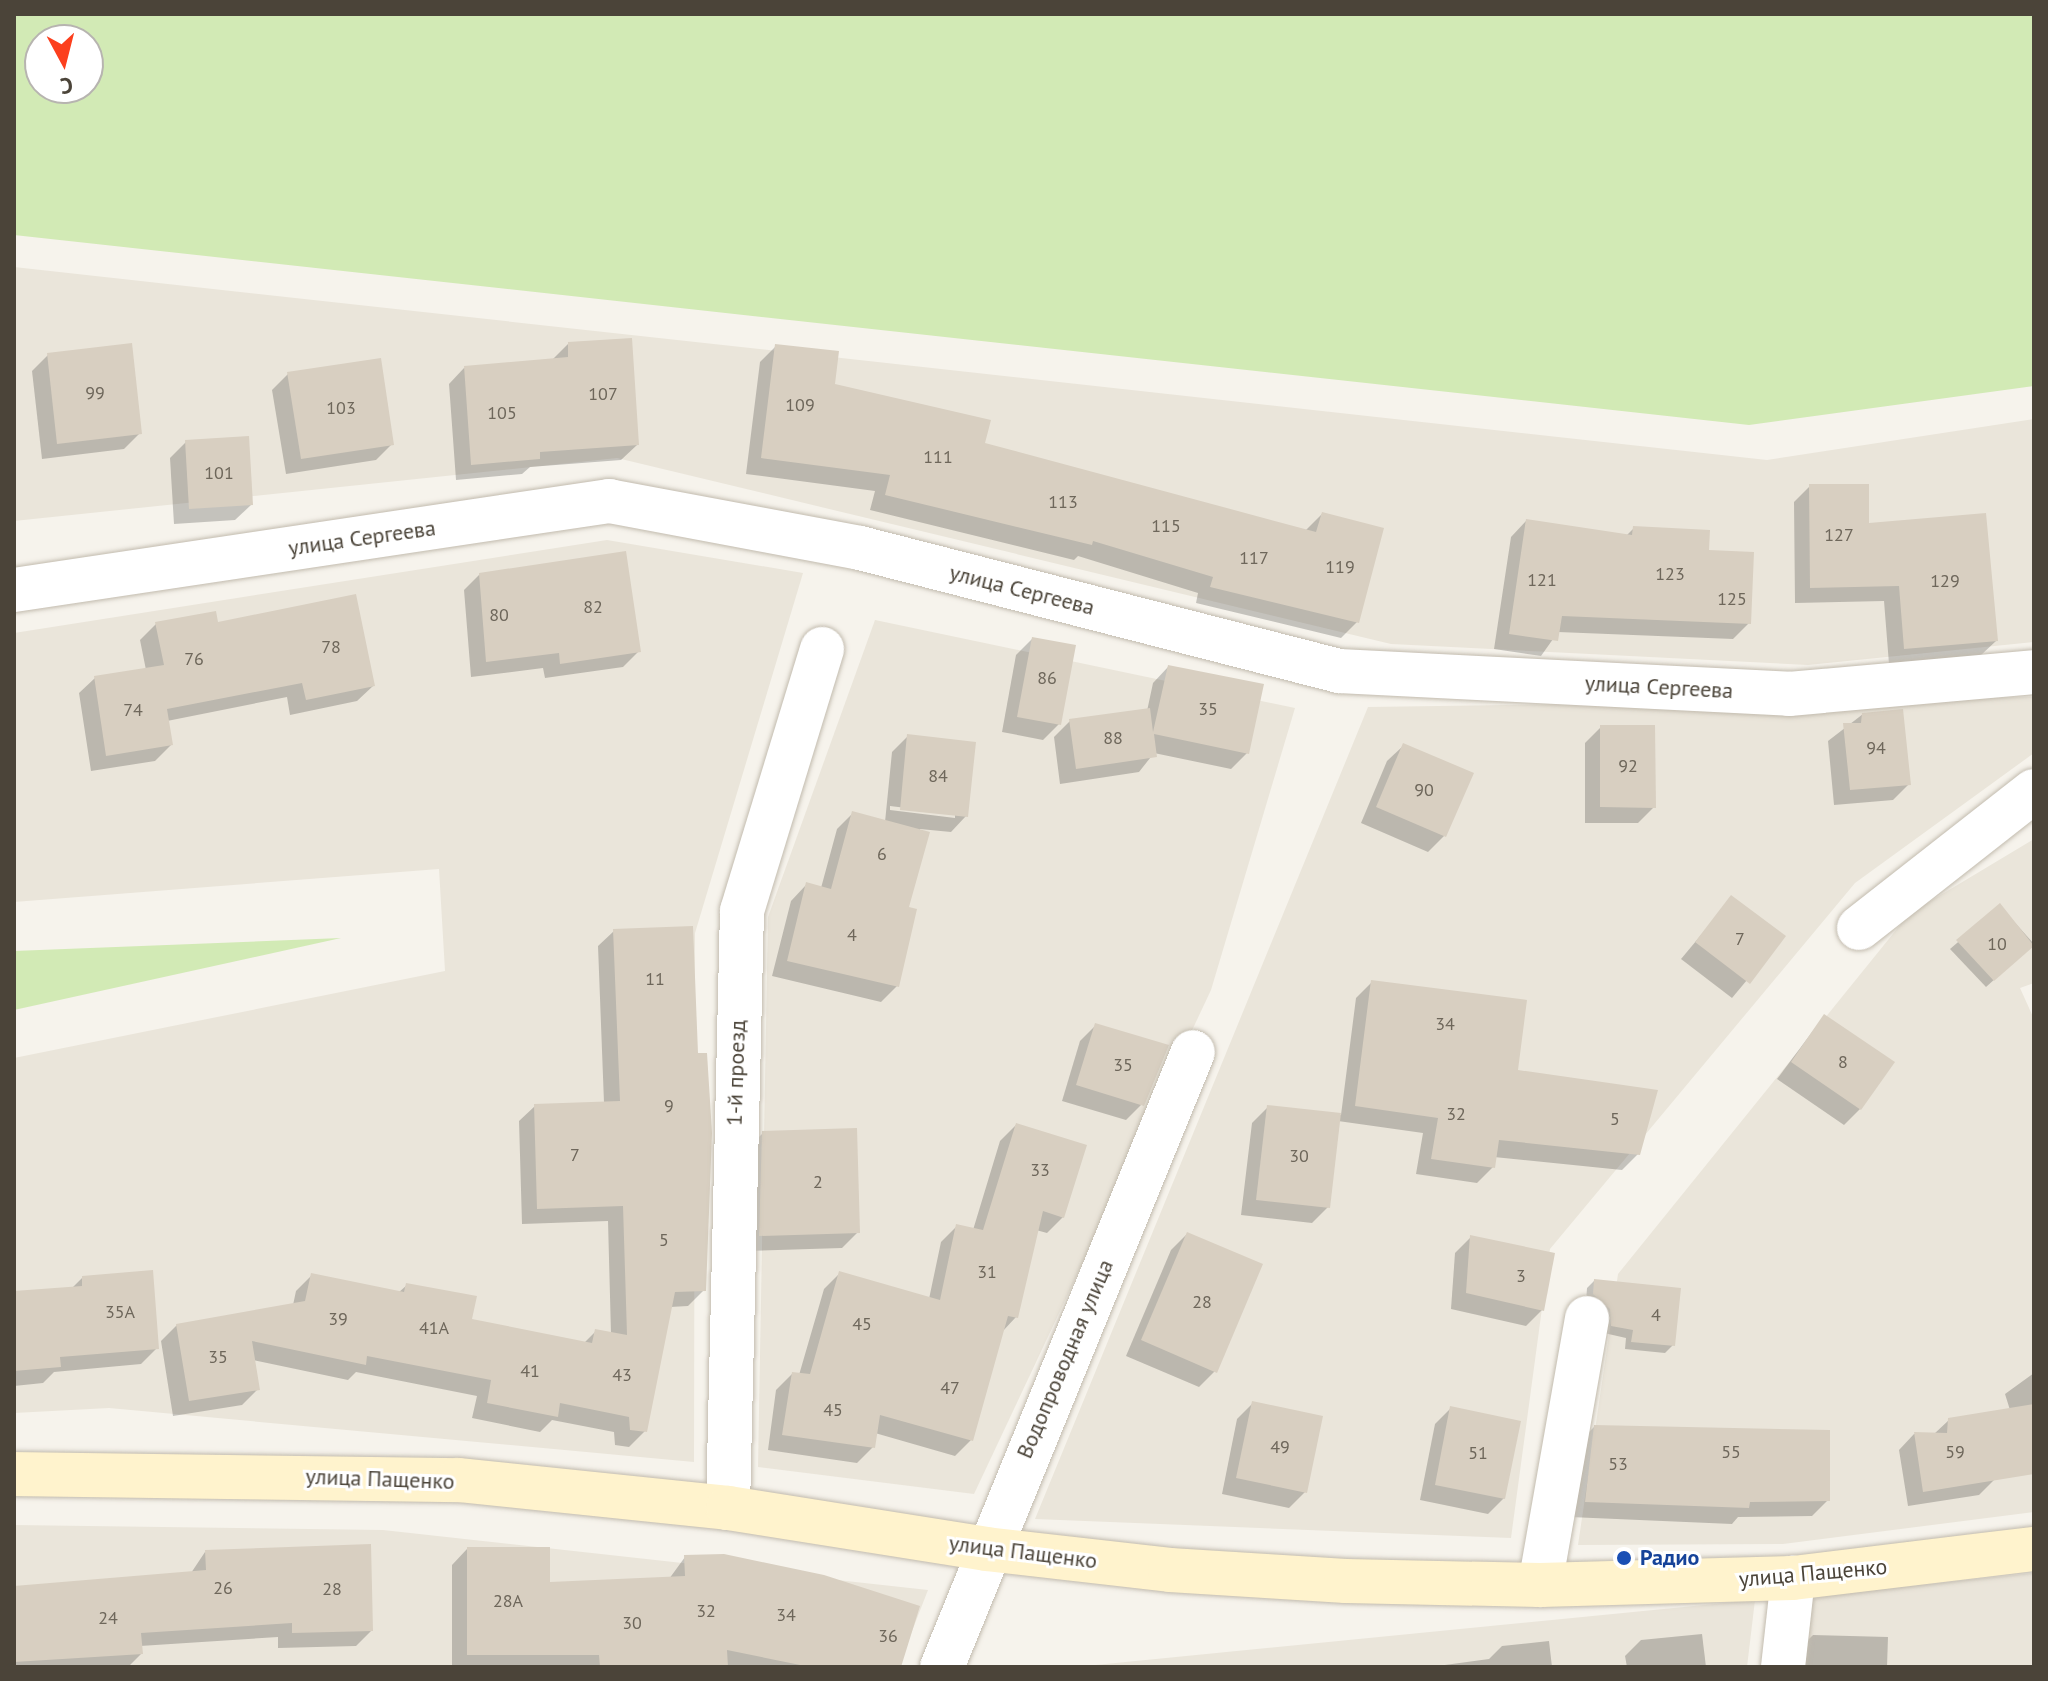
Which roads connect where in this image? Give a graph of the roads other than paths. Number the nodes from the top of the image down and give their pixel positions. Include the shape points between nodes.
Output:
1 (14, 590) edge
2 (822, 649) dead end
3 (2034, 672) edge
4 (2034, 791) edge
5 (1859, 928) dead end
6 (1193, 1052) dead end
7 (1587, 1318) dead end
8 (14, 1474) edge
9 (728, 1508) junction
10 (986, 1549) junction
11 (2034, 1549) edge
12 (1793, 1578) junction
13 (1540, 1585) junction
14 (942, 1667) edge
15 (1783, 1667) edge

1 - 3 street, улица Сергеева via 609,501 860,548 1339,671 1789,694
2 - 9 street, 1-й проезд via 742,911
4 - 5 street
6 - 10 street, Водопроводная улица
7 - 13 street
8 - 9 street, улица Пащенко via 458,1480
9 - 10 street, улица Пащенко
10 - 13 street, улица Пащенко via 1317,1580
10 - 14 street, Водопроводная улица
11 - 12 street, улица Пащенко
12 - 13 street, улица Пащенко
12 - 15 street

